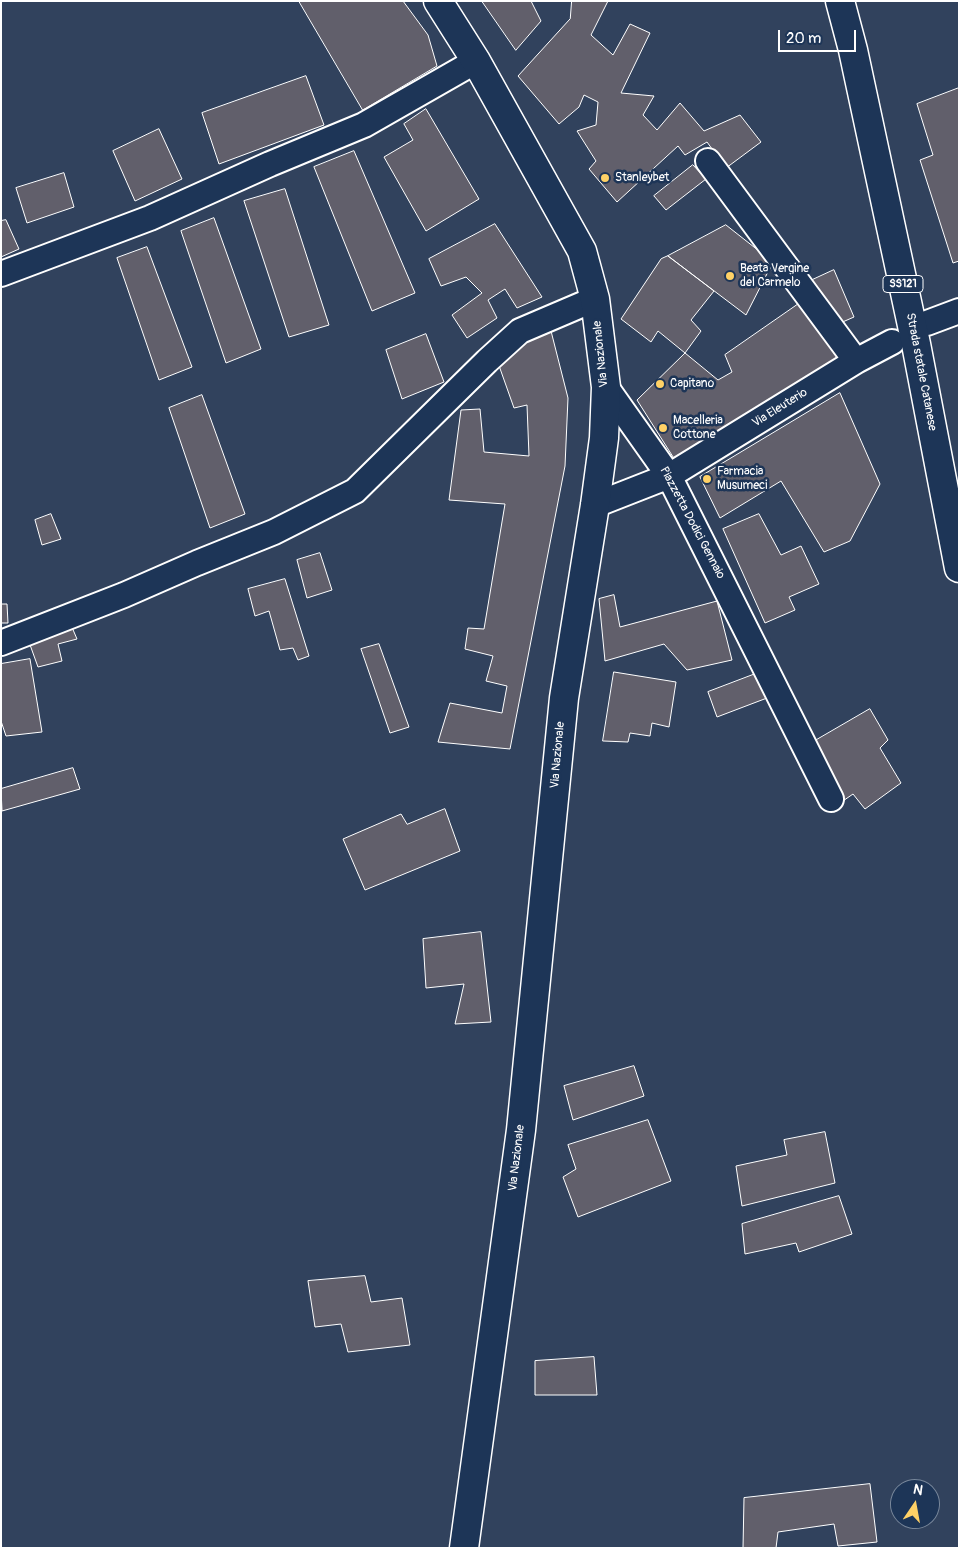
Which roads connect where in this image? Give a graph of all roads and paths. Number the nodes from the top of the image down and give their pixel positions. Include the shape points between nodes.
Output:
1 (438, 1) edge
2 (840, 1) edge
3 (476, 61) junction
4 (708, 161) dead end
5 (1, 274) edge
6 (595, 300) junction
7 (959, 311) edge
8 (928, 324) dead end
9 (892, 342) dead end
10 (856, 361) junction
11 (606, 387) junction
12 (670, 476) junction
13 (595, 505) junction
14 (959, 568) edge
15 (1, 643) edge
16 (831, 799) dead end
17 (464, 1548) edge

1 - 3 main road, Via Nazionale
2 - 14 main road, Strada statale Catanese / SS121 via 916,344
3 - 5 street via 364,125 150,218
3 - 6 main road, Via Nazionale via 582,251
4 - 10 street
6 - 11 main road, Via Nazionale
6 - 15 street via 520,331 355,491 274,532
7 - 8 street
9 - 10 street, Via Eleuterio
10 - 12 street, Via Eleuterio
11 - 12 street, Piazzetta Dodici Gennaio
11 - 13 main road, Via Nazionale via 604,438
12 - 13 street, Via Eleuterio
12 - 16 street, Piazzetta Dodici Gennaio
13 - 17 main road, Via Nazionale via 564,698 521,1130

